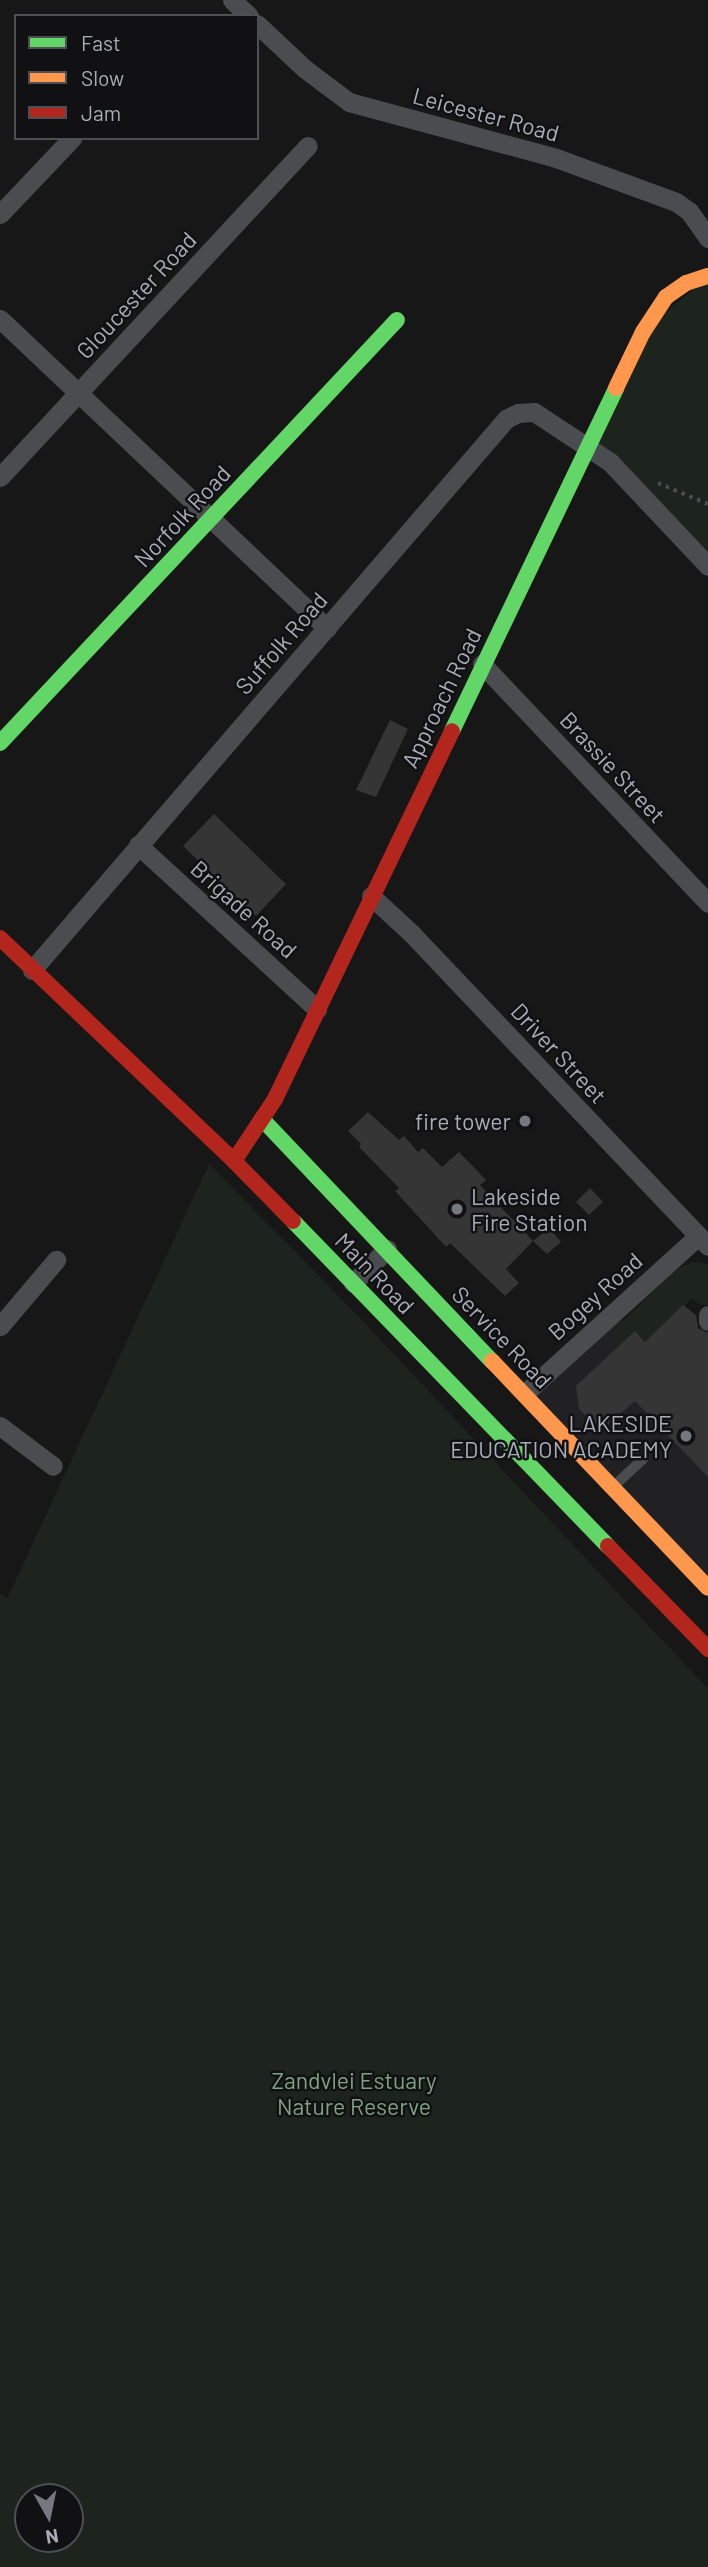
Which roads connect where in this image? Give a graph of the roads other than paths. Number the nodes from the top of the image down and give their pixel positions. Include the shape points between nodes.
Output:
1 (232, 0) edge
2 (247, 14) edge
3 (259, 26) edge
4 (70, 140) edge
5 (308, 146) dead end
6 (0, 214) edge
7 (708, 238) edge
8 (708, 276) edge
9 (0, 319) edge
10 (397, 320) dead end
11 (79, 393) junction
12 (586, 449) junction
13 (0, 477) edge
14 (212, 518) junction
15 (708, 566) edge
16 (327, 628) junction
17 (482, 664) junction
18 (0, 743) edge
19 (138, 845) junction
20 (372, 897) junction
21 (708, 903) edge
22 (0, 939) edge
23 (32, 970) junction
24 (317, 1009) junction
25 (261, 1119) junction
26 (234, 1161) junction
27 (703, 1241) edge
28 (387, 1249) junction
29 (56, 1260) dead end
30 (354, 1283) junction
31 (708, 1315) edge
32 (708, 1321) edge
33 (0, 1326) edge
34 (525, 1393) junction
35 (0, 1426) edge
36 (643, 1459) dead end
37 (53, 1466) dead end
38 (614, 1486) junction
39 (708, 1588) edge
40 (708, 1649) edge

1 - 2 street
3 - 7 street, Leicester Road via 349,102 556,158 676,202 689,211
4 - 6 street
5 - 11 street, Gloucester Road
8 - 12 street, Approach Road via 687,283 660,304
9 - 11 street
10 - 14 street, Norfolk Road
11 - 13 street, Gloucester Road
11 - 14 street
12 - 15 street, Suffolk Road via 610,462
12 - 16 street, Suffolk Road via 534,412 506,419
12 - 17 street, Approach Road
14 - 16 street
14 - 18 street, Norfolk Road
16 - 19 street, Suffolk Road
17 - 20 street, Approach Road
17 - 21 street, Brassie Street
19 - 23 street, Suffolk Road
19 - 24 street, Brigade Road
20 - 24 street, Approach Road
20 - 27 street, Driver Street
22 - 23 street, Main Road
23 - 26 street, Main Road
24 - 25 street, Approach Road
25 - 26 street, Approach Road
25 - 28 street, Service Road
26 - 30 street, Main Road
27 - 34 street, Bogey Road
28 - 30 street
28 - 34 street, Service Road
29 - 33 street
30 - 40 street, Main Road
31 - 32 street
34 - 38 street, Service Road
35 - 37 street
36 - 38 lane
38 - 39 street, Service Road

